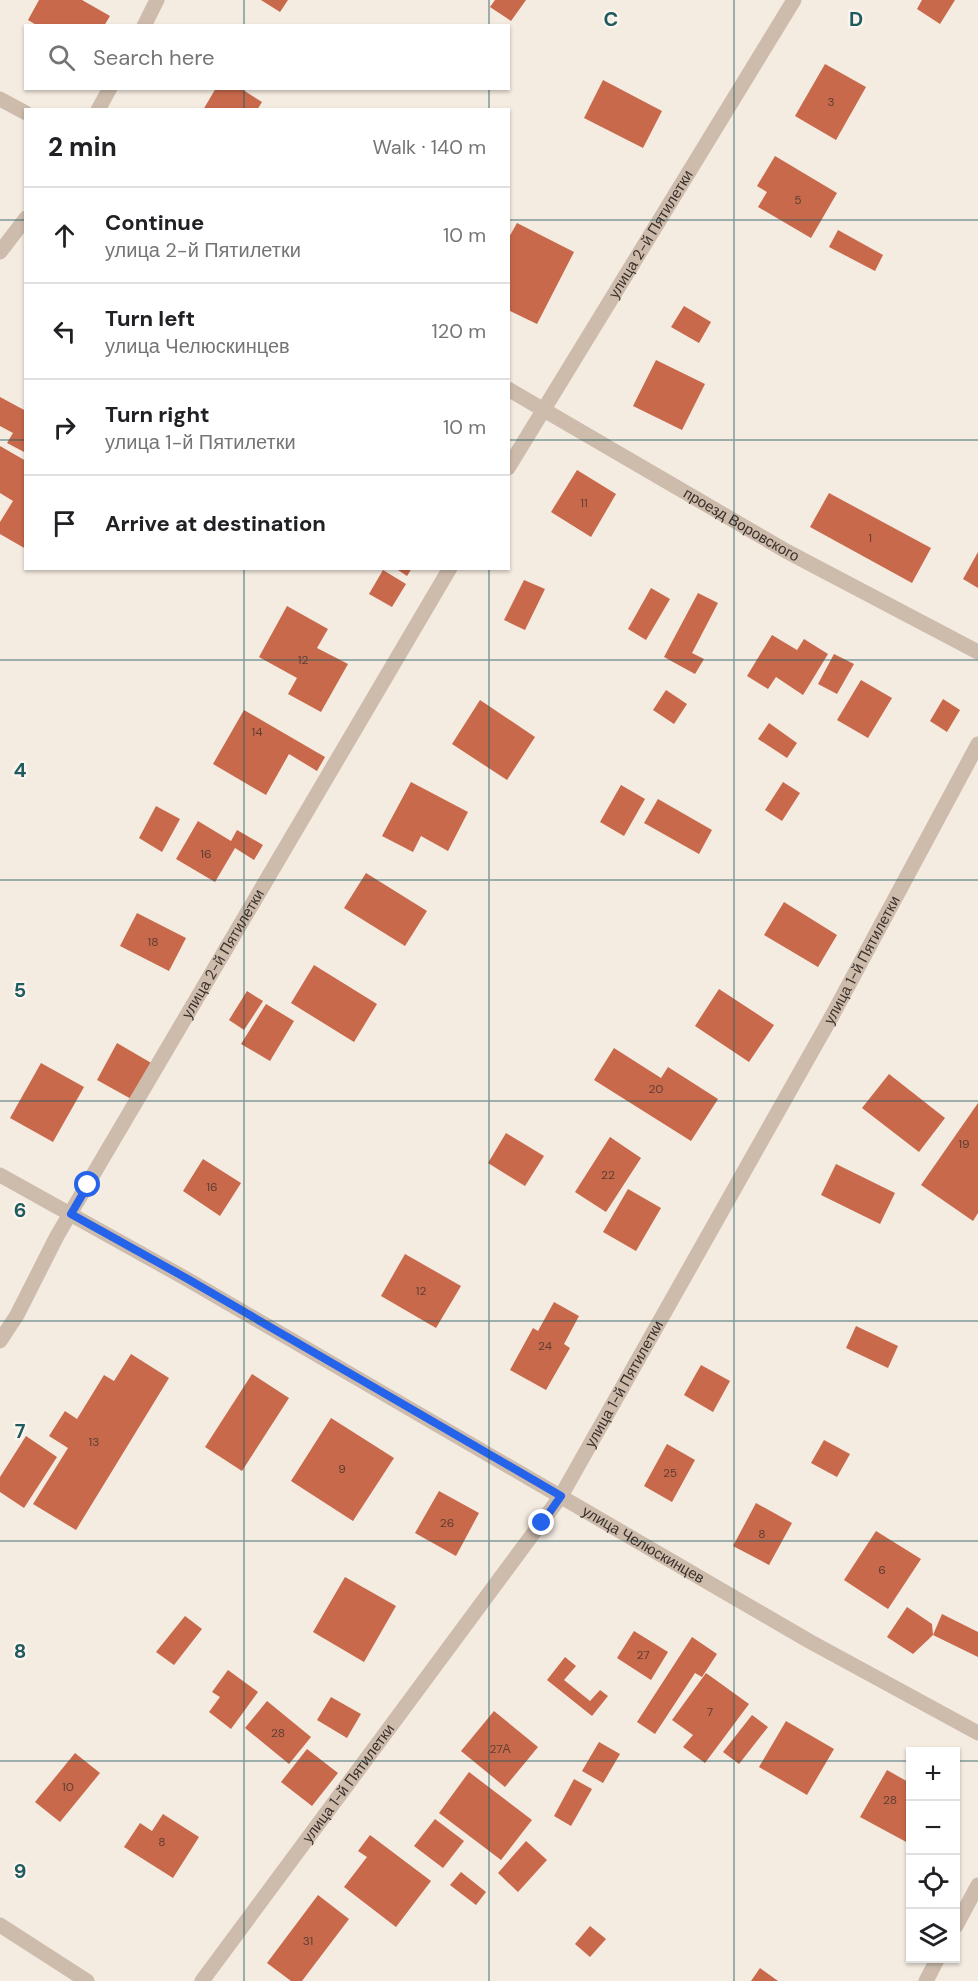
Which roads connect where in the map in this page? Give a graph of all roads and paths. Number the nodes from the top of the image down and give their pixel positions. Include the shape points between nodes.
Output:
1 (157, 0) edge
2 (794, 0) edge
3 (145, 24) edge
4 (109, 90) edge
5 (0, 99) edge
6 (99, 108) edge
7 (24, 112) edge
8 (24, 221) edge
9 (0, 252) edge
10 (510, 390) edge
11 (543, 409) junction
12 (510, 465) edge
13 (449, 570) edge
14 (978, 652) edge
15 (978, 744) edge
16 (0, 1175) edge
17 (71, 1214) junction
18 (0, 1341) edge
19 (561, 1496) junction
20 (978, 1733) edge
21 (978, 1885) edge
22 (960, 1919) edge
23 (0, 1924) edge
24 (936, 1963) edge
25 (87, 1981) edge
26 (202, 1981) edge
27 (926, 1981) edge

1 - 3 street
2 - 11 street, улица 2-й Пятилетки
4 - 6 street
5 - 7 street
8 - 9 street
10 - 11 street, проезд Воровского
11 - 12 street, улица 2-й Пятилетки
11 - 14 street, проезд Воровского via 786,551
13 - 17 street, улица 2-й Пятилетки
15 - 19 street, улица 1-й Пятилетки via 833,1014
16 - 17 street, улица Челюскинцев
17 - 18 street, улица 2-й Пятилетки
17 - 19 street, улица Челюскинцев
19 - 20 street, улица Челюскинцев via 810,1641
19 - 26 street, улица 1-й Пятилетки
21 - 22 street
23 - 25 street
24 - 27 street

